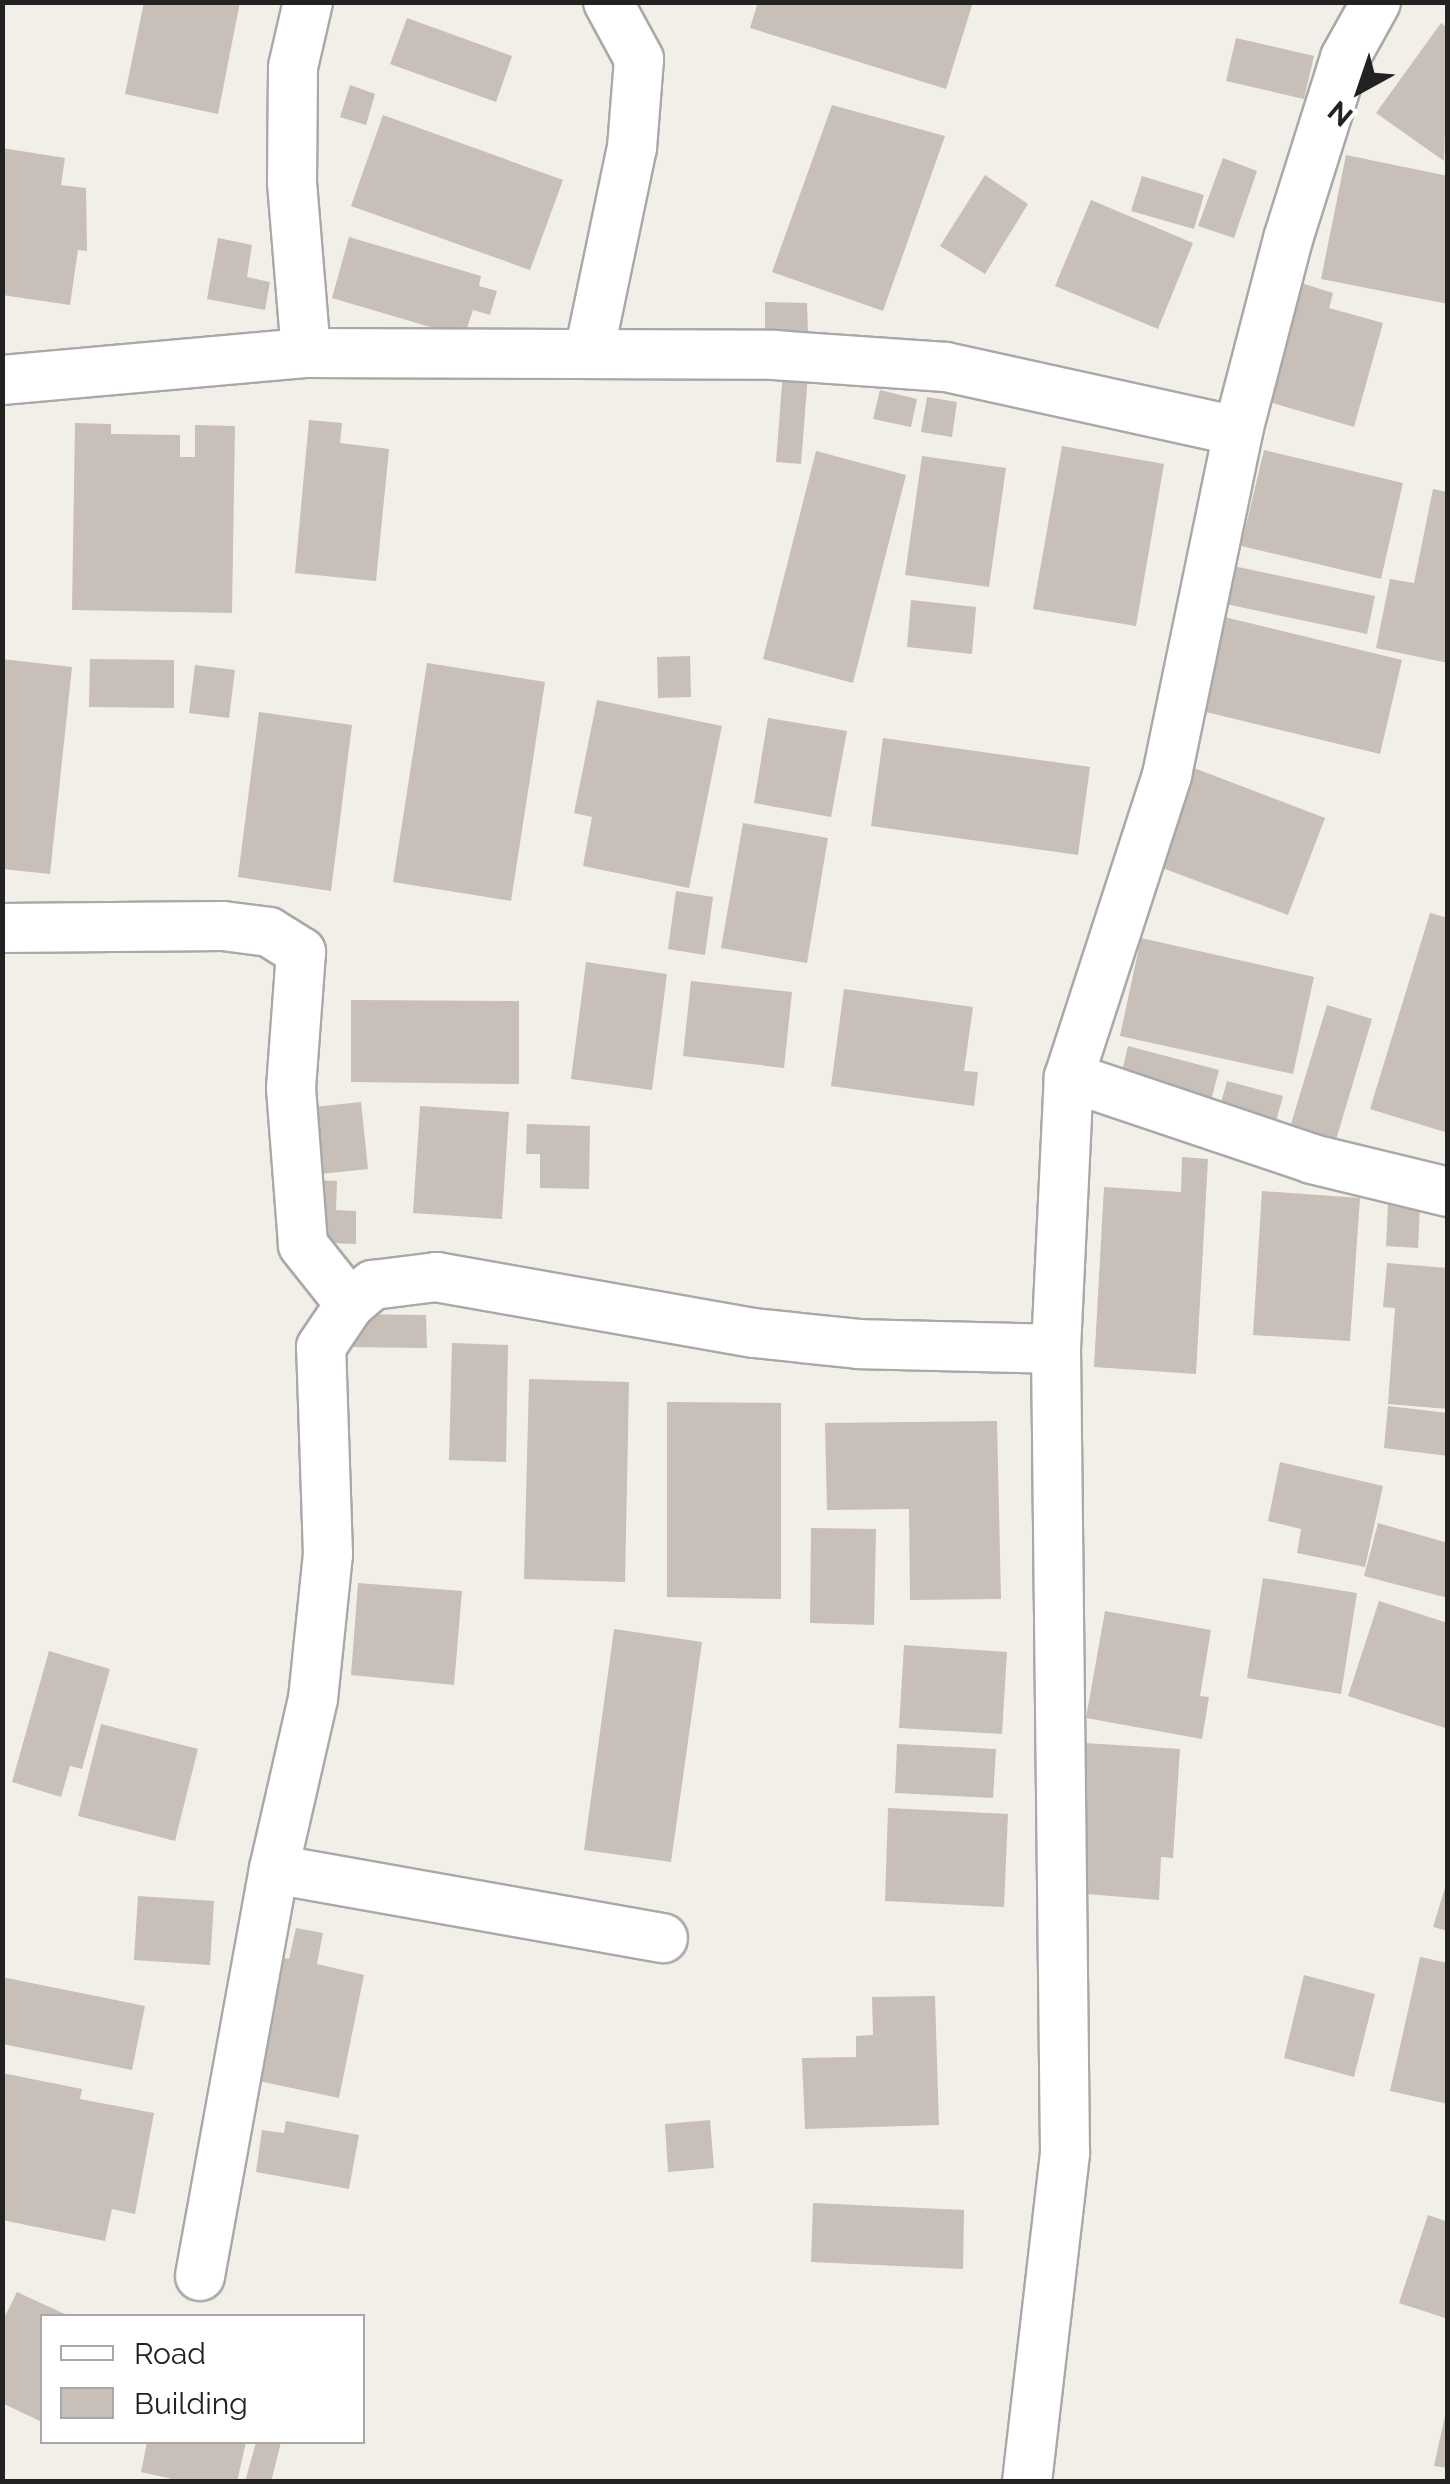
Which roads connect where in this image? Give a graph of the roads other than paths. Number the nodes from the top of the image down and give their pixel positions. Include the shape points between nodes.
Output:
1 (308, 2) edge
2 (608, 2) edge
3 (1376, 2) edge
4 (306, 353) junction
5 (589, 353) junction
6 (2, 380) edge
7 (1238, 431) junction
8 (2, 928) edge
9 (1069, 1078) junction
10 (1448, 1192) edge
11 (350, 1304) junction
12 (1056, 1349) junction
13 (274, 1869) junction
14 (663, 1938) dead end
15 (200, 2276) dead end
16 (1027, 2482) edge

1 - 4 street via 292,67
2 - 5 street via 639,59 632,148
3 - 7 street via 1345,58
4 - 5 street
4 - 6 street
5 - 7 street via 774,355 946,367
7 - 9 street via 1167,774
8 - 11 street via 223,926 269,932 301,952 291,1088 303,1245
9 - 10 street via 1312,1158
9 - 12 street
11 - 12 street via 373,1285 436,1277 754,1333 858,1344
11 - 13 street via 321,1348 328,1556 323,1627
12 - 16 street via 1065,2153
13 - 14 street
13 - 15 street

